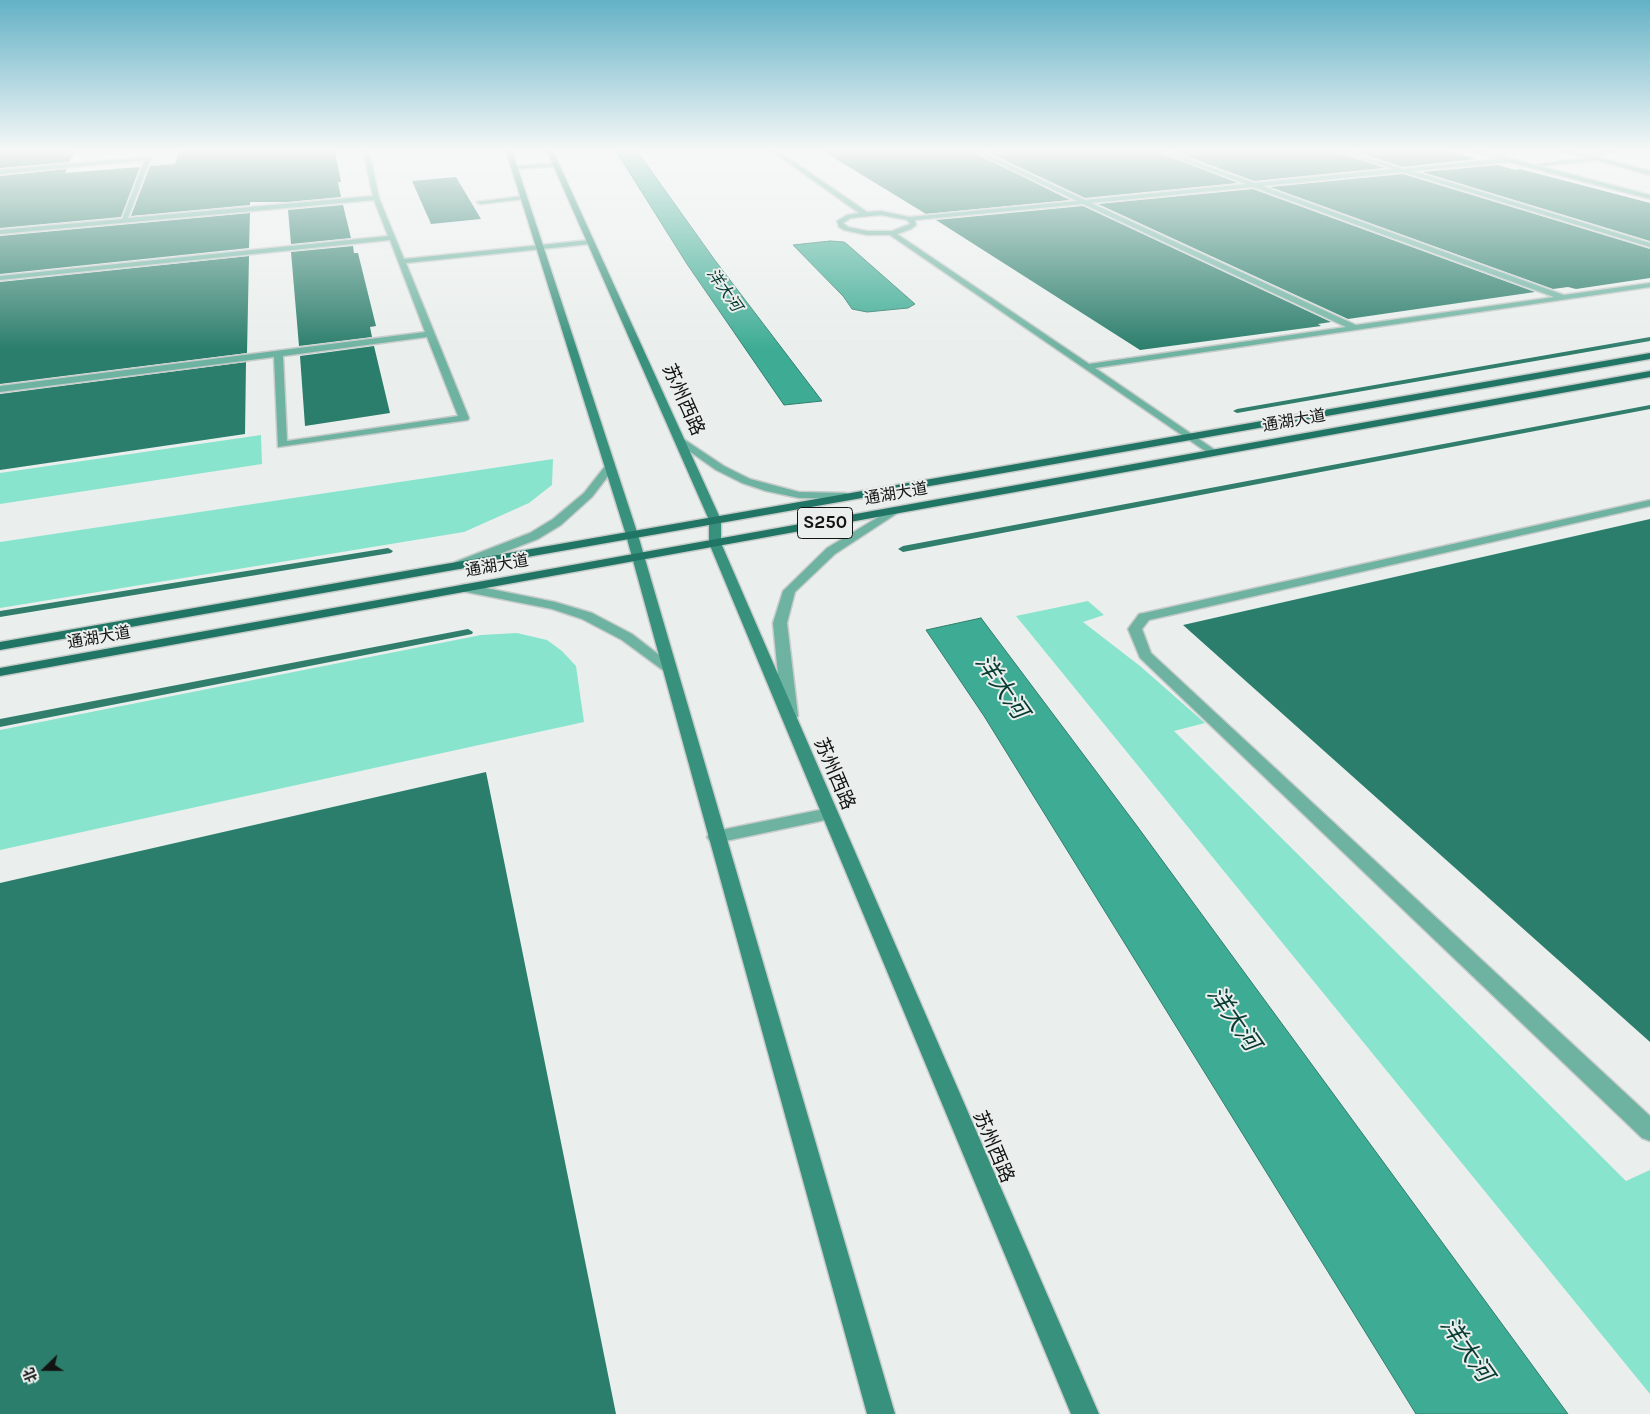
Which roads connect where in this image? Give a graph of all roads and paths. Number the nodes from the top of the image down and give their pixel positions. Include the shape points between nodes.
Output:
1 (126, 217) edge
2 (168, 217) edge
3 (384, 217) edge
4 (529, 217) edge
5 (579, 217) edge
6 (851, 217) edge
7 (903, 217) edge
8 (930, 217) edge
9 (1115, 217) edge
10 (1342, 217) edge
11 (1556, 217) edge
12 (909, 219) junction
13 (124, 221) junction
14 (0, 232) edge
15 (892, 232) junction
16 (393, 238) junction
17 (590, 242) junction
18 (1650, 245) edge
19 (539, 247) junction
20 (402, 261) junction
21 (0, 278) edge
22 (1650, 285) edge
23 (1564, 298) junction
24 (1355, 328) junction
25 (431, 334) junction
26 (278, 353) junction
27 (1650, 356) edge
28 (1087, 367) junction
29 (1650, 374) edge
30 (0, 389) edge
31 (1188, 437) junction
32 (679, 439) junction
33 (1211, 452) junction
34 (610, 466) junction
35 (846, 496) junction
36 (1650, 503) edge
37 (895, 510) junction
38 (715, 520) junction
39 (632, 535) junction
40 (715, 544) junction
41 (637, 557) junction
42 (459, 565) junction
43 (466, 588) junction
44 (0, 646) edge
45 (669, 668) junction
46 (0, 672) edge
47 (790, 722) junction
48 (830, 814) junction
49 (716, 837) junction
50 (1650, 1131) edge
51 (881, 1414) edge
52 (1085, 1414) edge

1 - 13 street
2 - 13 street
3 - 16 street
4 - 19 main road
5 - 17 main road, 苏州西路
6 - 15 street via 842,219 839,222 841,226 855,231
7 - 12 street
8 - 12 street
9 - 24 street
10 - 23 street
11 - 18 street
12 - 15 street via 913,225
13 - 14 street
15 - 28 street
16 - 20 street
16 - 21 street
17 - 19 street
17 - 32 main road, 苏州西路
19 - 20 street
19 - 34 main road
20 - 25 street
22 - 23 street
23 - 24 street
24 - 28 street
25 - 26 street
25 - 26 street via 464,418 282,445
26 - 30 street
27 - 31 main road, 通湖大道 / S250
28 - 31 street
29 - 33 main road, 通湖大道 / S250
31 - 33 street
31 - 35 main road, 通湖大道 / S250
32 - 35 street via 720,468 746,481 799,495
32 - 38 main road, 苏州西路
33 - 37 main road, 通湖大道 / S250
34 - 39 main road
34 - 42 street via 588,495 557,522 534,536
35 - 38 main road, 通湖大道 / S250
36 - 50 street via 1144,618 1135,629 1145,655
37 - 40 main road, 通湖大道 / S250
37 - 47 street via 831,551 789,590 780,623
38 - 39 main road, 通湖大道 / S250
38 - 40 main road, 苏州西路
39 - 41 main road
39 - 42 main road, 通湖大道 / S250
40 - 41 main road, 通湖大道 / S250
40 - 47 main road, 苏州西路
41 - 43 main road, 通湖大道 / S250
41 - 45 main road
42 - 44 main road, 通湖大道 / S250
43 - 45 street via 555,606 587,616 627,637
43 - 46 main road, 通湖大道 / S250
45 - 49 main road
47 - 48 main road, 苏州西路
48 - 49 street
48 - 52 main road, 苏州西路
49 - 51 main road

